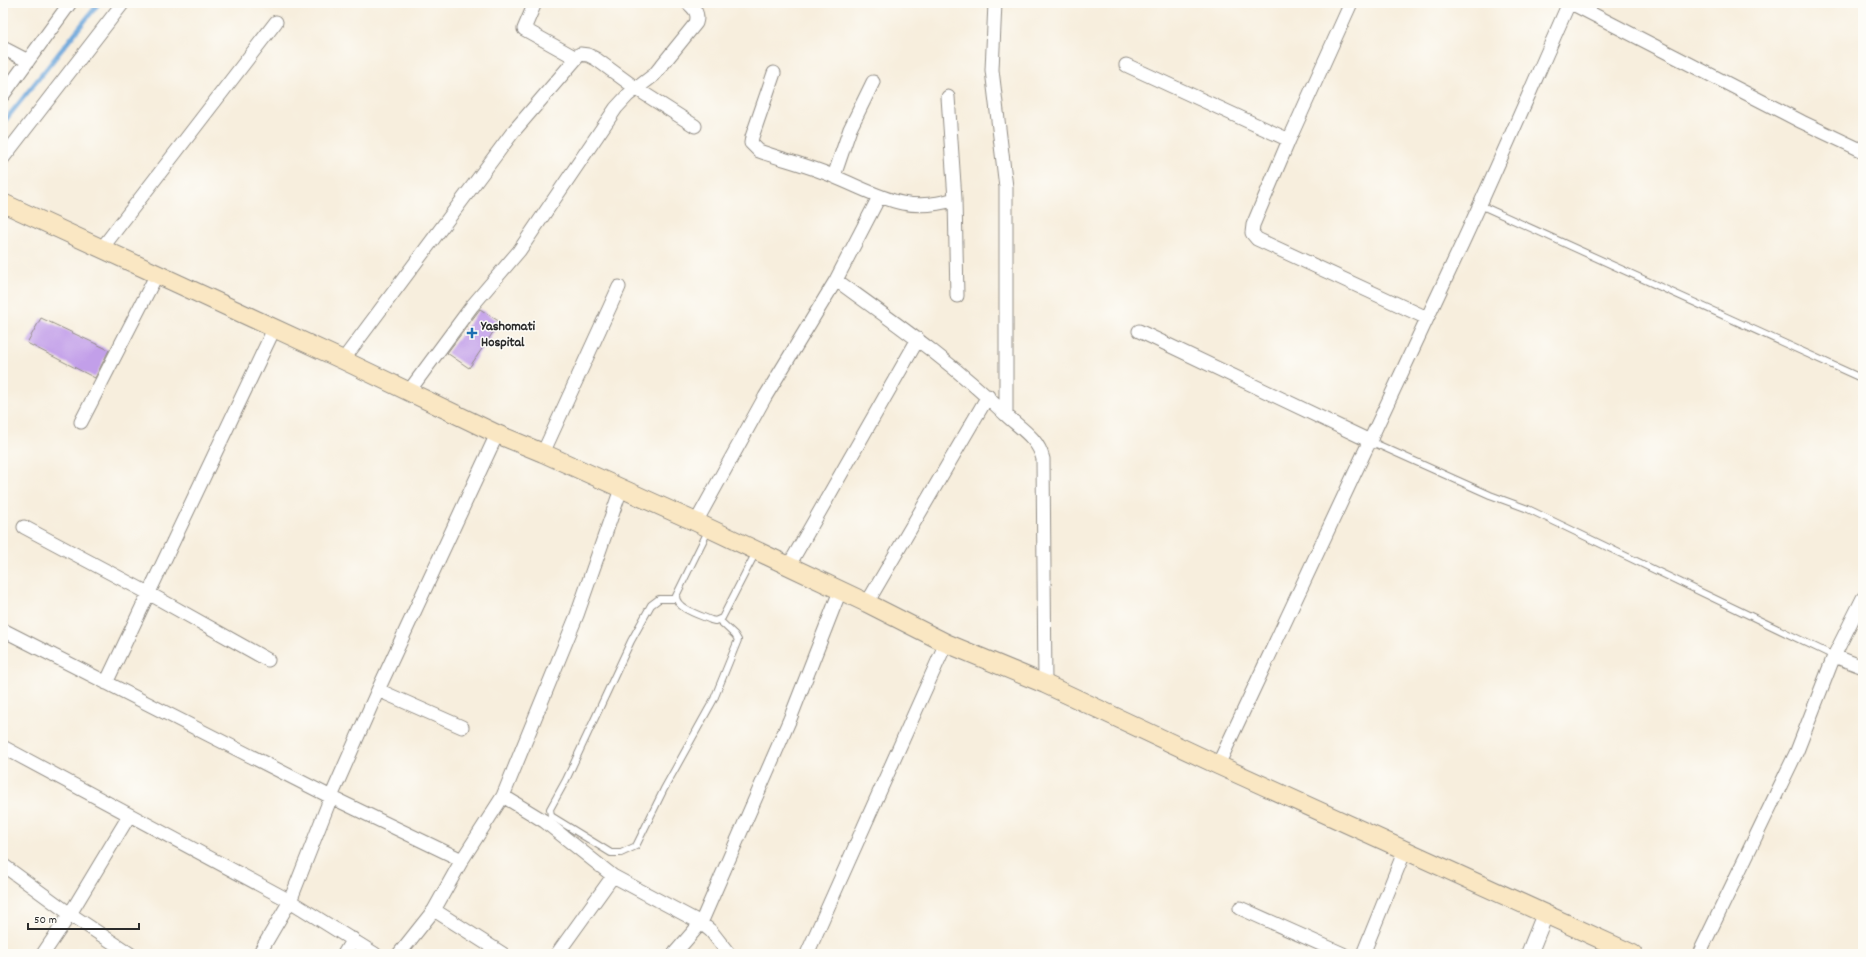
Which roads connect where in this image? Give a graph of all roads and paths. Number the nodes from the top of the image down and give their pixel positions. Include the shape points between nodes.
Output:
1 (70, 3) edge
2 (123, 3) edge
3 (535, 3) edge
4 (688, 3) edge
5 (995, 3) edge
6 (1351, 3) edge
7 (1570, 3) edge
8 (276, 22) dead end
9 (3, 48) edge
10 (576, 58) junction
11 (28, 61) junction
12 (1126, 65) dead end
13 (774, 73) dead end
14 (873, 82) dead end
15 (637, 89) junction
16 (3, 95) edge
17 (948, 98) dead end
18 (695, 126) dead end
19 (1289, 140) junction
20 (1863, 151) edge
21 (3, 158) edge
22 (834, 176) junction
23 (879, 197) junction
24 (955, 199) junction
25 (3, 203) edge
26 (1480, 204) junction
27 (102, 248) junction
28 (157, 274) junction
29 (836, 280) junction
30 (618, 287) dead end
31 (957, 296) dead end
32 (1427, 318) junction
33 (274, 329) junction
34 (1139, 331) dead end
35 (918, 339) junction
36 (343, 360) junction
37 (1863, 379) edge
38 (409, 391) junction
39 (988, 396) junction
40 (1006, 415) junction
41 (81, 422) dead end
42 (497, 434) junction
43 (1372, 442) junction
44 (543, 453) junction
45 (621, 489) junction
46 (24, 526) dead end
47 (702, 526) junction
48 (756, 552) junction
49 (788, 567) junction
50 (840, 591) junction
51 (150, 594) junction
52 (1863, 598) edge
53 (676, 600) junction
54 (867, 604) junction
55 (719, 620) junction
56 (3, 630) edge
57 (946, 643) junction
58 (1834, 656) junction
59 (268, 660) dead end
60 (1863, 667) edge
61 (106, 683) junction
62 (1045, 684) junction
63 (378, 690) junction
64 (462, 727) dead end
65 (3, 747) edge
66 (1218, 765) junction
67 (503, 796) junction
68 (331, 797) junction
69 (129, 816) junction
70 (1405, 850) junction
71 (462, 860) junction
72 (3, 865) edge
73 (613, 876) junction
74 (290, 902) junction
75 (1240, 908) dead end
76 (434, 910) junction
77 (70, 914) junction
78 (1545, 914) junction
79 (701, 923) junction
80 (353, 939) junction
81 (43, 954) edge
82 (130, 954) edge
83 (259, 954) edge
84 (344, 954) edge
85 (375, 954) edge
86 (399, 954) edge
87 (503, 954) edge
88 (557, 954) edge
89 (674, 954) edge
90 (729, 954) edge
91 (807, 954) edge
92 (1343, 954) edge
93 (1364, 954) edge
94 (1529, 954) edge
95 (1633, 954) edge
96 (1699, 954) edge

1 - 11 street
2 - 21 street
3 - 10 street via 524,29
4 - 15 street via 696,11 696,23 654,75
5 - 40 street via 992,70 1006,187
6 - 19 street
7 - 20 street
7 - 26 street
8 - 27 street
9 - 11 street
10 - 15 street via 580,54 585,54 596,59
10 - 36 street via 514,132
11 - 16 street
12 - 19 street
13 - 22 street via 752,137 752,145 759,151
14 - 22 street via 850,129
15 - 18 street
15 - 38 street via 616,108 519,251 472,306
17 - 24 street
19 - 32 street via 1253,225 1254,236
22 - 23 street
23 - 24 street via 918,206
23 - 29 street
24 - 31 street
25 - 27 main road
26 - 32 street
26 - 37 lane
27 - 28 main road
28 - 33 main road
28 - 41 street
29 - 35 street
29 - 47 street via 765,397
30 - 44 street
32 - 43 street
33 - 36 main road
33 - 51 street
34 - 43 street
35 - 39 street
35 - 49 street
36 - 38 main road
38 - 42 main road
39 - 40 street
39 - 54 street
40 - 62 street via 1037,443 1043,460
42 - 44 main road
42 - 63 street
43 - 58 lane via 1490,495 1528,509
43 - 66 street
44 - 45 main road
45 - 47 main road
45 - 67 street via 577,615
46 - 51 street
47 - 48 main road
47 - 53 lane
48 - 49 main road
48 - 55 lane via 725,614
49 - 50 main road
50 - 54 main road
50 - 79 street via 790,719
51 - 59 street
51 - 61 street
52 - 58 street
53 - 55 lane via 680,606 711,620
53 - 55 lane via 659,599 651,605 550,809 551,816 611,853 621,853 636,846 714,699 738,640
54 - 57 main road
56 - 61 street
57 - 62 main road
57 - 91 street
58 - 60 street
58 - 96 street via 1797,751
61 - 68 street
62 - 66 main road
63 - 64 street
63 - 68 street
65 - 69 street
66 - 70 main road
67 - 71 street
67 - 73 street via 544,821
68 - 71 street
68 - 74 street
69 - 74 street
69 - 77 street
70 - 78 main road
70 - 93 street
71 - 76 street
72 - 77 street
73 - 79 street
73 - 88 street
74 - 80 street
74 - 83 street
75 - 92 street
76 - 86 street
76 - 87 street
77 - 81 street
77 - 82 street
78 - 94 street
78 - 95 main road
79 - 89 street
79 - 90 street via 711,931
80 - 84 street
80 - 85 street

